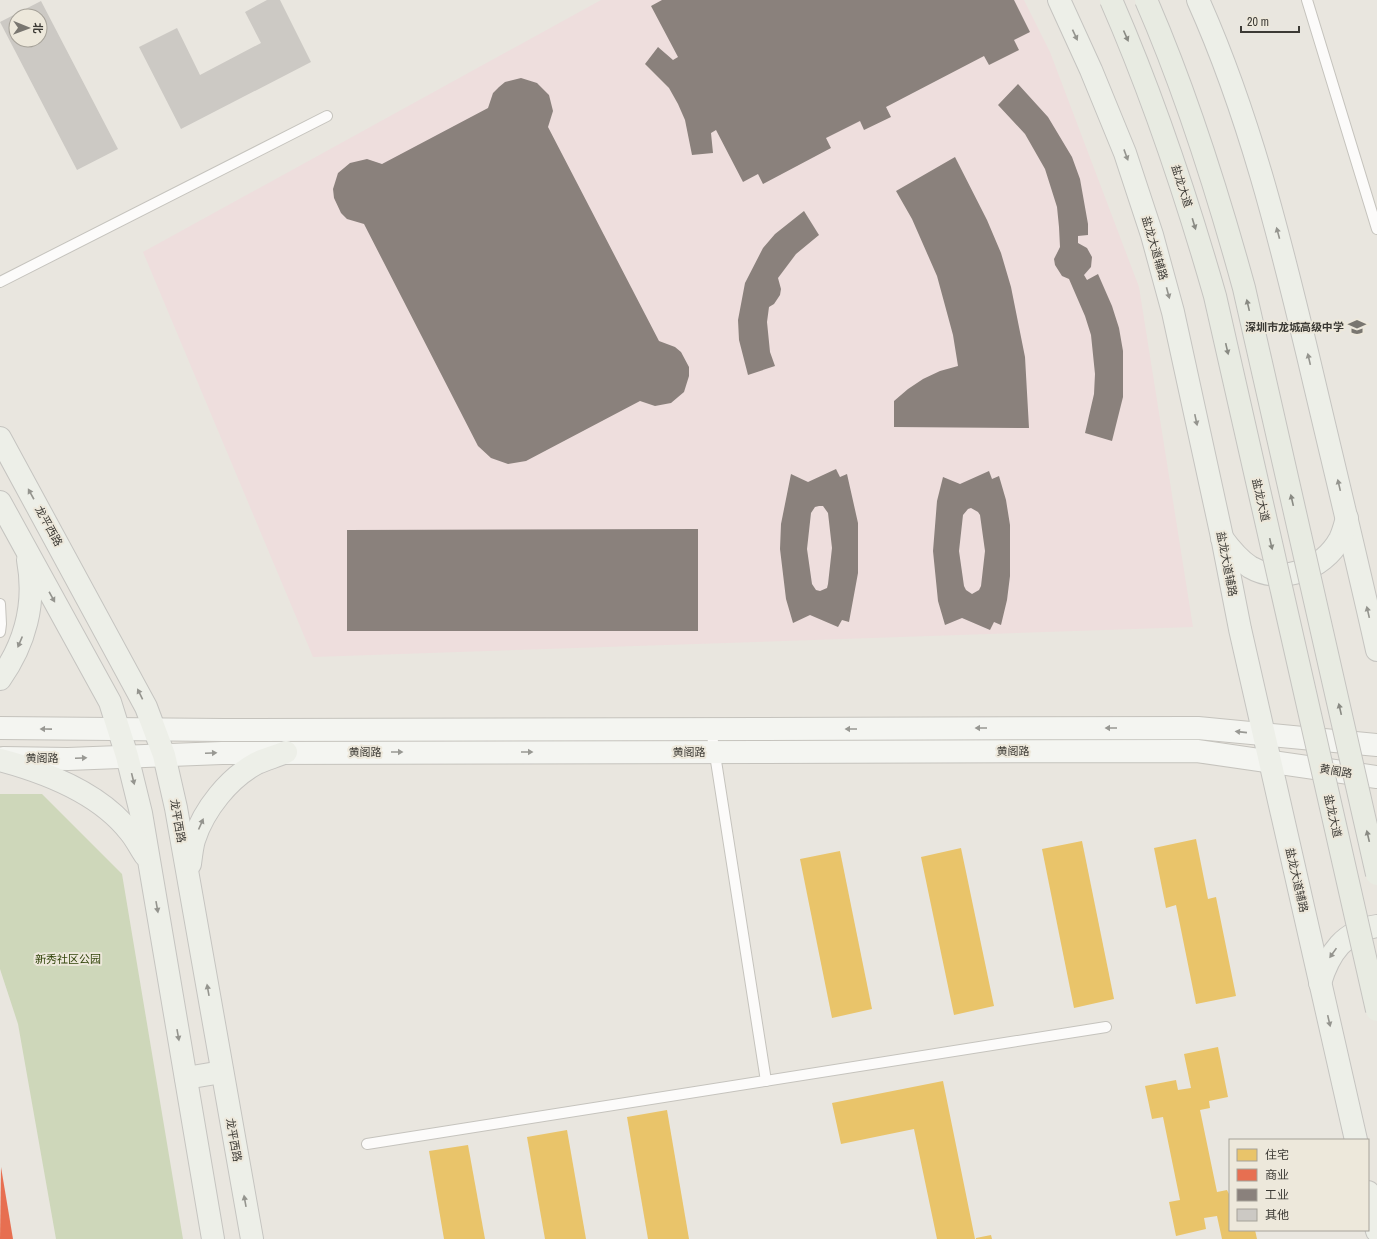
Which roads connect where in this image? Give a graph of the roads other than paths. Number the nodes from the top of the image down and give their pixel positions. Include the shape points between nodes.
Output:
1 (1059, 0) edge
2 (1111, 0) edge
3 (1146, 0) edge
4 (1198, 0) edge
5 (1307, 0) edge
6 (327, 116) dead end
7 (1377, 229) edge
8 (0, 282) edge
9 (0, 438) edge
10 (0, 502) edge
11 (1347, 518) junction
12 (1222, 537) junction
13 (26, 549) junction
14 (0, 604) edge
15 (0, 632) edge
16 (1377, 650) edge
17 (0, 679) edge
18 (0, 728) edge
19 (711, 729) junction
20 (119, 730) junction
21 (155, 730) junction
22 (1264, 734) junction
23 (1377, 745) edge
24 (286, 752) junction
25 (715, 752) junction
26 (164, 755) junction
27 (127, 756) junction
28 (0, 759) edge
29 (1270, 761) junction
30 (1377, 777) edge
31 (149, 863) junction
32 (1377, 874) edge
33 (187, 875) junction
34 (1377, 926) edge
35 (1320, 983) junction
36 (1377, 1010) edge
37 (1106, 1027) dead end
38 (222, 1072) junction
39 (186, 1078) junction
40 (766, 1081) junction
41 (1356, 1139) edge
42 (367, 1144) dead end
43 (1369, 1196) edge
44 (1377, 1231) edge
45 (213, 1239) edge
46 (252, 1239) edge

1 -> 12 main road, 盐龙大道辅路 via 1125,153 1152,235 1173,312
2 -> 36 highway, 盐龙大道, bridge via 1136,57 1168,143 1215,296
32 -> 3 highway, bridge via 1244,288 1220,201 1193,119
11 -> 4 main road via 1264,179 1237,99
5 - 7 lane
6 - 8 lane
21 -> 9 main road, 龙平西路 via 135,684
10 - 13 main road
11 - 12 main road via 1340,538 1328,555 1311,568 1291,574 1270,574 1250,567 1234,554
16 -> 11 main road
12 - 22 main road, 盐龙大道辅路
13 -> 17 main road via 31,579 30,607 24,635 12,663
13 -> 20 main road via 110,702
14 - 15 lane
20 -> 18 main road, 黄阁路
19 - 21 main road, 黄阁路
22 -> 19 main road, 黄阁路 via 1198,728
19 - 25 lane
20 - 21 main road, 黄阁路
20 - 27 main road
21 - 26 main road, 龙平西路
22 - 23 main road, 黄阁路
22 - 29 main road, 盐龙大道辅路
24 -> 25 main road, 黄阁路
26 -> 24 main road, 黄阁路
33 -> 24 main road via 194,840 206,814 222,792 238,776 258,763
25 - 29 main road, 黄阁路 via 1197,751
25 - 40 lane
26 - 27 main road, 黄阁路
26 - 33 main road, 龙平西路
28 -> 27 main road, 黄阁路
27 -> 31 main road via 141,813
28 - 31 main road via 58,779 87,795 130,831
29 - 30 main road, 黄阁路
29 - 35 main road, 盐龙大道辅路
31 -> 39 main road
38 -> 33 main road, 龙平西路
34 -> 35 main road via 1350,936 1336,948 1325,964
35 -> 41 main road, 盐龙大道辅路
37 - 40 lane
38 - 39 main road
46 -> 38 main road, 龙平西路
39 - 45 main road
40 - 42 lane
43 - 44 main road

